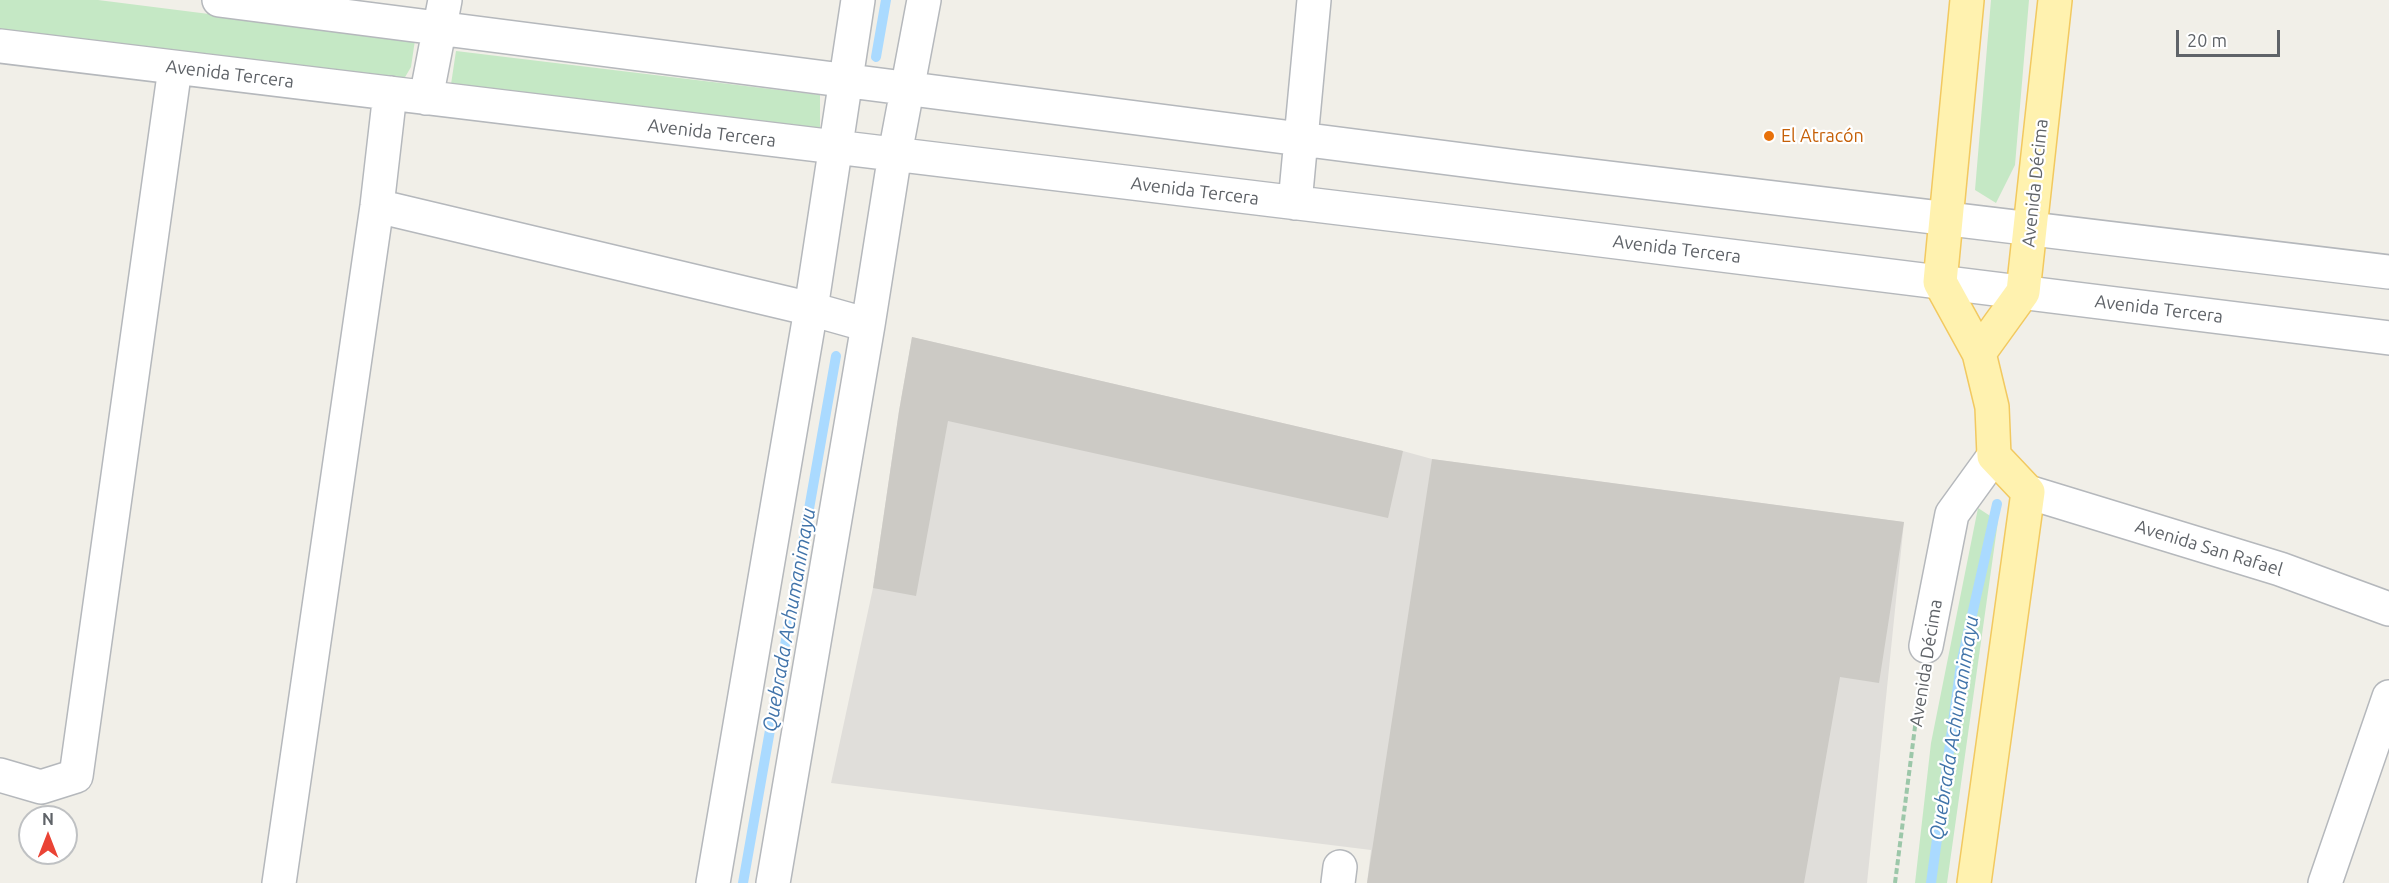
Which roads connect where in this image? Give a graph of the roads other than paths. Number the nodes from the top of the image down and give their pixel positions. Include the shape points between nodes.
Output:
1 (219, 0) edge
2 (858, 0) edge
3 (924, 0) edge
4 (1314, 0) edge
5 (1966, 0) edge
6 (2055, 0) edge
7 (443, 14) edge
8 (0, 46) edge
9 (176, 68) junction
10 (846, 81) junction
11 (907, 88) junction
12 (390, 93) junction
13 (426, 98) junction
14 (1302, 140) junction
15 (837, 148) junction
16 (895, 154) junction
17 (1295, 203) junction
18 (377, 206) junction
19 (1946, 218) junction
20 (2030, 229) junction
21 (2389, 272) edge
22 (1940, 282) junction
23 (2023, 292) junction
24 (811, 309) junction
25 (868, 325) junction
26 (2389, 338) edge
27 (1979, 353) junction
28 (1994, 456) junction
29 (2028, 492) junction
30 (2389, 609) edge
31 (1926, 646) road end
32 (2389, 697) edge
33 (0, 775) edge
34 (279, 883) edge
35 (713, 883) edge
36 (773, 883) edge
37 (1974, 883) edge
38 (2325, 883) edge

1 - 7 street
2 - 10 street
3 - 11 street
4 - 14 street
5 - 19 main road
6 - 20 main road, Avenida Décima
7 - 10 street
7 - 13 street
8 - 9 street, Avenida Tercera
9 - 12 street, Avenida Tercera
9 - 33 street via 76,776 41,787
10 - 11 street
10 - 15 street
11 - 14 street
11 - 16 street
12 - 13 street, Avenida Tercera
12 - 18 street
13 - 15 street, Avenida Tercera
14 - 17 street
14 - 19 street
15 - 16 street, Avenida Tercera
15 - 24 street
16 - 17 street, Avenida Tercera
16 - 25 street
17 - 22 street, Avenida Tercera
18 - 24 street
18 - 34 street
19 - 20 street
19 - 22 main road
20 - 21 street
20 - 23 main road, Avenida Décima
22 - 23 street, Avenida Tercera
22 - 27 main road
23 - 26 street, Avenida Tercera
23 - 27 main road, Avenida Décima
24 - 25 street
24 - 35 street
25 - 36 street
27 - 28 main road via 1992,407
28 - 29 main road
28 - 31 street, Avenida Décima via 1952,514
29 - 30 street, Avenida San Rafael via 2280,569
29 - 37 main road
32 - 38 street

